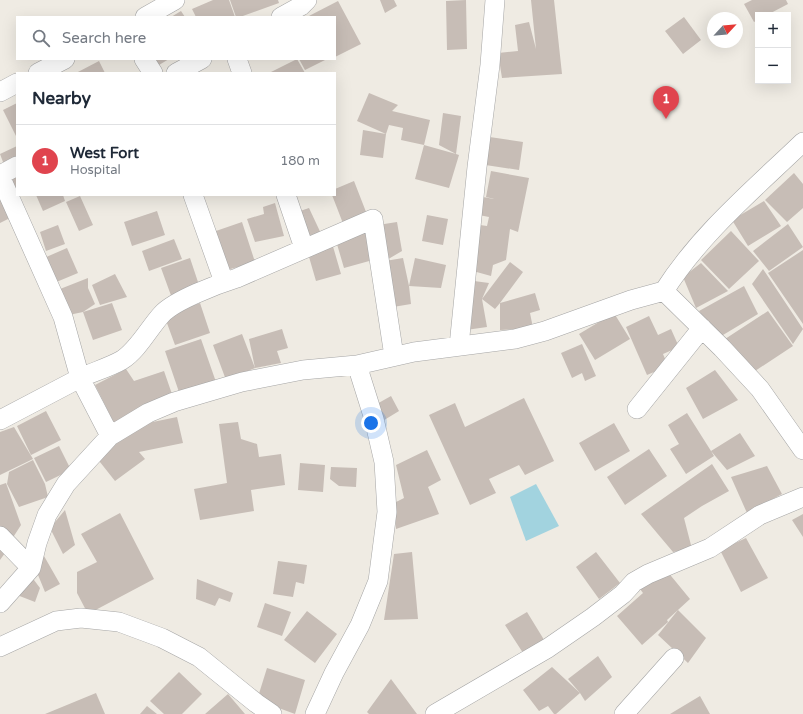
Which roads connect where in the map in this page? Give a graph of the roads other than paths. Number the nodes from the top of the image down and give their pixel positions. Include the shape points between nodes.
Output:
1 (175, 0) edge
2 (307, 0) edge
3 (495, 0) edge
4 (147, 16) edge
5 (283, 16) edge
6 (63, 60) edge
7 (145, 60) edge
8 (200, 60) edge
9 (236, 60) edge
10 (40, 72) edge
11 (152, 72) edge
12 (178, 72) edge
13 (242, 72) edge
14 (16, 84) edge
15 (0, 92) edge
16 (803, 142) edge
17 (16, 167) edge
18 (0, 175) edge
19 (193, 196) edge
20 (286, 196) edge
21 (304, 248) junction
22 (224, 282) junction
23 (664, 291) junction
24 (702, 328) junction
25 (459, 346) junction
26 (394, 356) junction
27 (357, 365) junction
28 (80, 378) junction
29 (637, 409) dead end
30 (0, 420) edge
31 (110, 436) junction
32 (803, 450) edge
33 (803, 497) edge
34 (0, 536) edge
35 (31, 568) junction
36 (0, 603) edge
37 (0, 647) edge
38 (674, 658) dead end
39 (272, 714) edge
40 (315, 714) edge
41 (435, 714) edge
42 (624, 714) edge

1 - 4 street
2 - 5 street
3 - 25 street
6 - 10 street
7 - 11 street
8 - 12 street
9 - 13 street
14 - 15 street
16 - 23 street via 741,200 695,248
17 - 18 street
18 - 28 street via 63,317
19 - 22 street
20 - 21 street
21 - 22 street
21 - 26 street via 373,219
22 - 28 street via 179,302 164,312 132,352 122,360
23 - 24 street
23 - 25 street via 545,331 515,339
24 - 29 street
24 - 32 street via 760,389
25 - 26 street
26 - 27 street
27 - 31 street via 303,370 242,382 174,402 148,413
27 - 40 street via 384,462 387,512 378,581 360,625
28 - 30 street
28 - 31 street
31 - 35 street via 66,484 47,515
33 - 41 street via 760,515 710,548 634,582 623,594 548,648
34 - 35 street
35 - 36 street
37 - 39 street via 56,621 81,618 120,622 162,638 199,657
38 - 42 street

